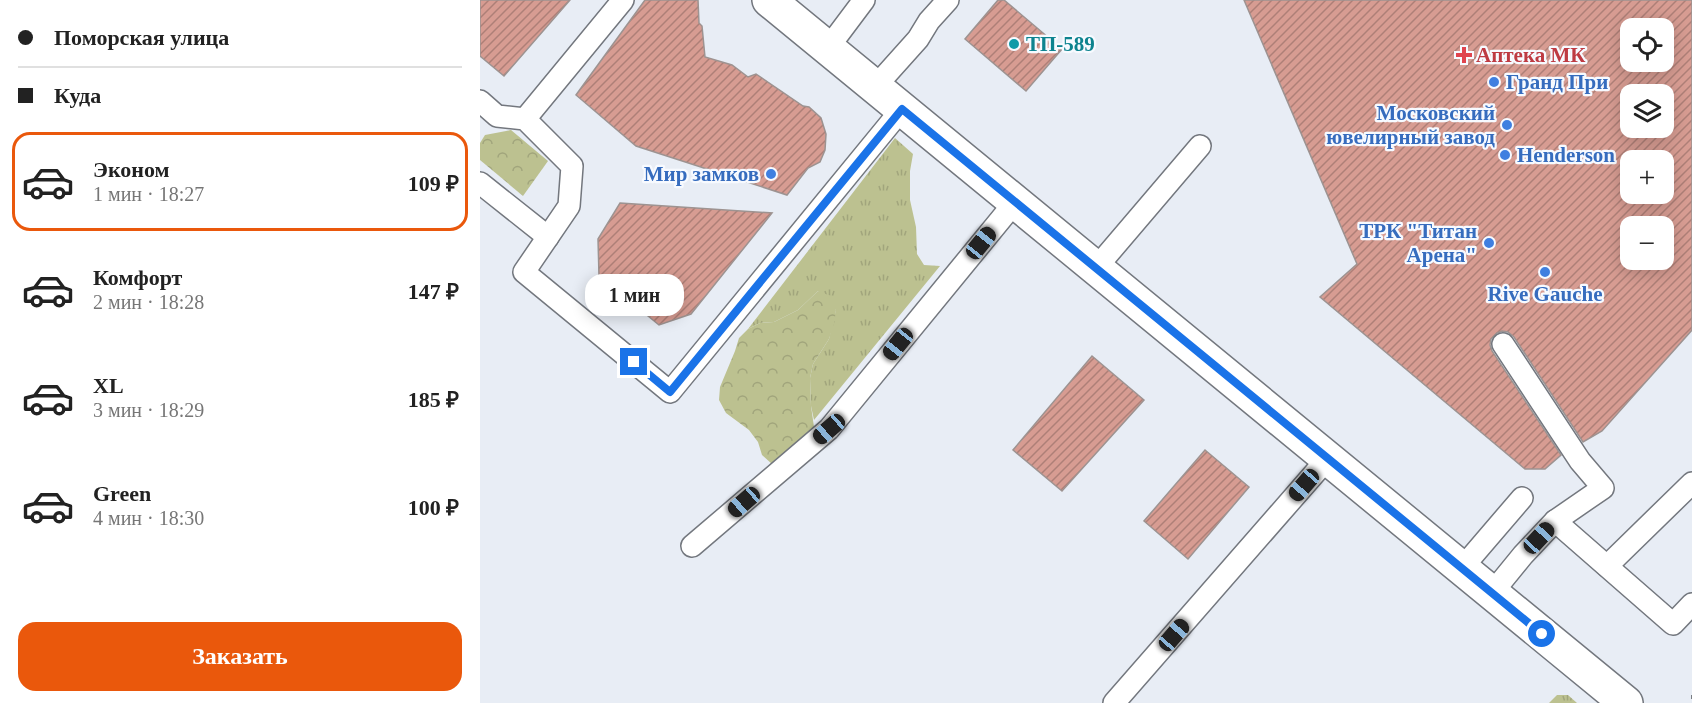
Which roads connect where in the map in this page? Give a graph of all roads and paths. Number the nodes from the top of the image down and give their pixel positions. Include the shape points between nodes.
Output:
1 (623, 0) edge
2 (769, 0) edge
3 (864, 0) edge
4 (948, 0) edge
5 (828, 48) junction
6 (875, 87) junction
7 (480, 101) edge
8 (902, 109) junction
9 (525, 119) junction
10 (1200, 146) dead end
11 (480, 183) edge
12 (1015, 202) junction
13 (548, 237) junction
14 (1096, 268) junction
15 (1503, 344) dead end
16 (1328, 458) junction
17 (1692, 483) edge
18 (1522, 498) dead end
19 (1555, 521) junction
20 (692, 546) dead end
21 (1607, 566) junction
22 (1462, 568) junction
23 (1492, 593) junction
24 (1692, 604) edge
25 (1114, 703) edge
26 (1626, 703) edge

1 - 9 lane
2 - 5 street
3 - 5 lane
4 - 6 lane
5 - 6 street
6 - 8 street
7 - 9 lane via 497,116
8 - 12 street
8 - 13 lane via 670,392 524,272
9 - 13 lane via 572,166 569,206
10 - 14 lane
11 - 13 lane
12 - 14 street
12 - 20 lane via 829,429
14 - 16 street
15 - 19 lane via 1603,488
16 - 22 street
16 - 25 lane
17 - 21 lane
18 - 22 lane
19 - 21 lane
19 - 23 lane
21 - 24 lane via 1673,624
22 - 23 street
23 - 26 street

